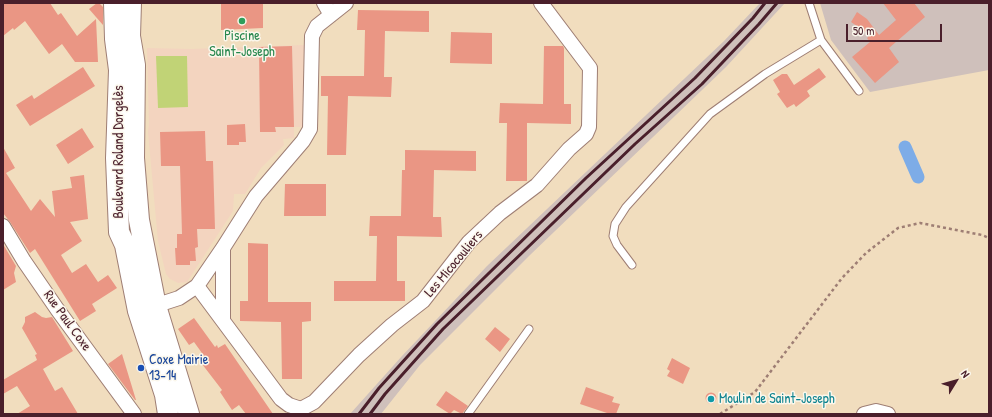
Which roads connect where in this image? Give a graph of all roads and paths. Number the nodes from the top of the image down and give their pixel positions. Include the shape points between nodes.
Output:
1 (114, 3) edge
2 (130, 3) edge
3 (324, 3) edge
4 (346, 3) edge
5 (541, 3) edge
6 (809, 3) edge
7 (331, 15) junction
8 (821, 40) junction
9 (859, 91) dead end
10 (3, 226) edge
11 (989, 238) edge
12 (223, 248) junction
13 (632, 265) dead end
14 (197, 286) junction
15 (147, 308) junction
16 (223, 320) junction
17 (529, 329) dead end
18 (134, 414) edge
19 (168, 414) edge
20 (189, 414) edge
21 (468, 414) edge
22 (720, 414) edge
23 (864, 414) edge
24 (888, 414) edge

1 - 15 main road, Boulevard Roland Dorgelès via 119,70 116,158 119,232
2 - 15 main road, Boulevard Roland Dorgelès via 130,36 135,65 134,158
3 - 7 street
4 - 7 street
5 - 16 street, Les Micocouliers via 590,68 589,127 586,134 537,185 500,213 469,242 423,301 359,355 314,402 301,409 281,399
6 - 8 lane
7 - 12 street via 317,26 312,36 310,129 303,141 256,196
8 - 9 lane
8 - 13 lane via 764,74 710,114 636,195 615,224 613,236
10 - 18 street, Rue Paul Coxe via 53,303
11 - 22 path via 920,223 898,228 866,253 842,278 755,392
12 - 14 street
12 - 16 street
14 - 15 street via 179,298
14 - 16 street, Les Micocouliers
15 - 19 main road, Boulevard Roland Dorgelès
15 - 20 main road, Boulevard Roland Dorgelès
17 - 21 lane
23 - 24 street via 876,411

